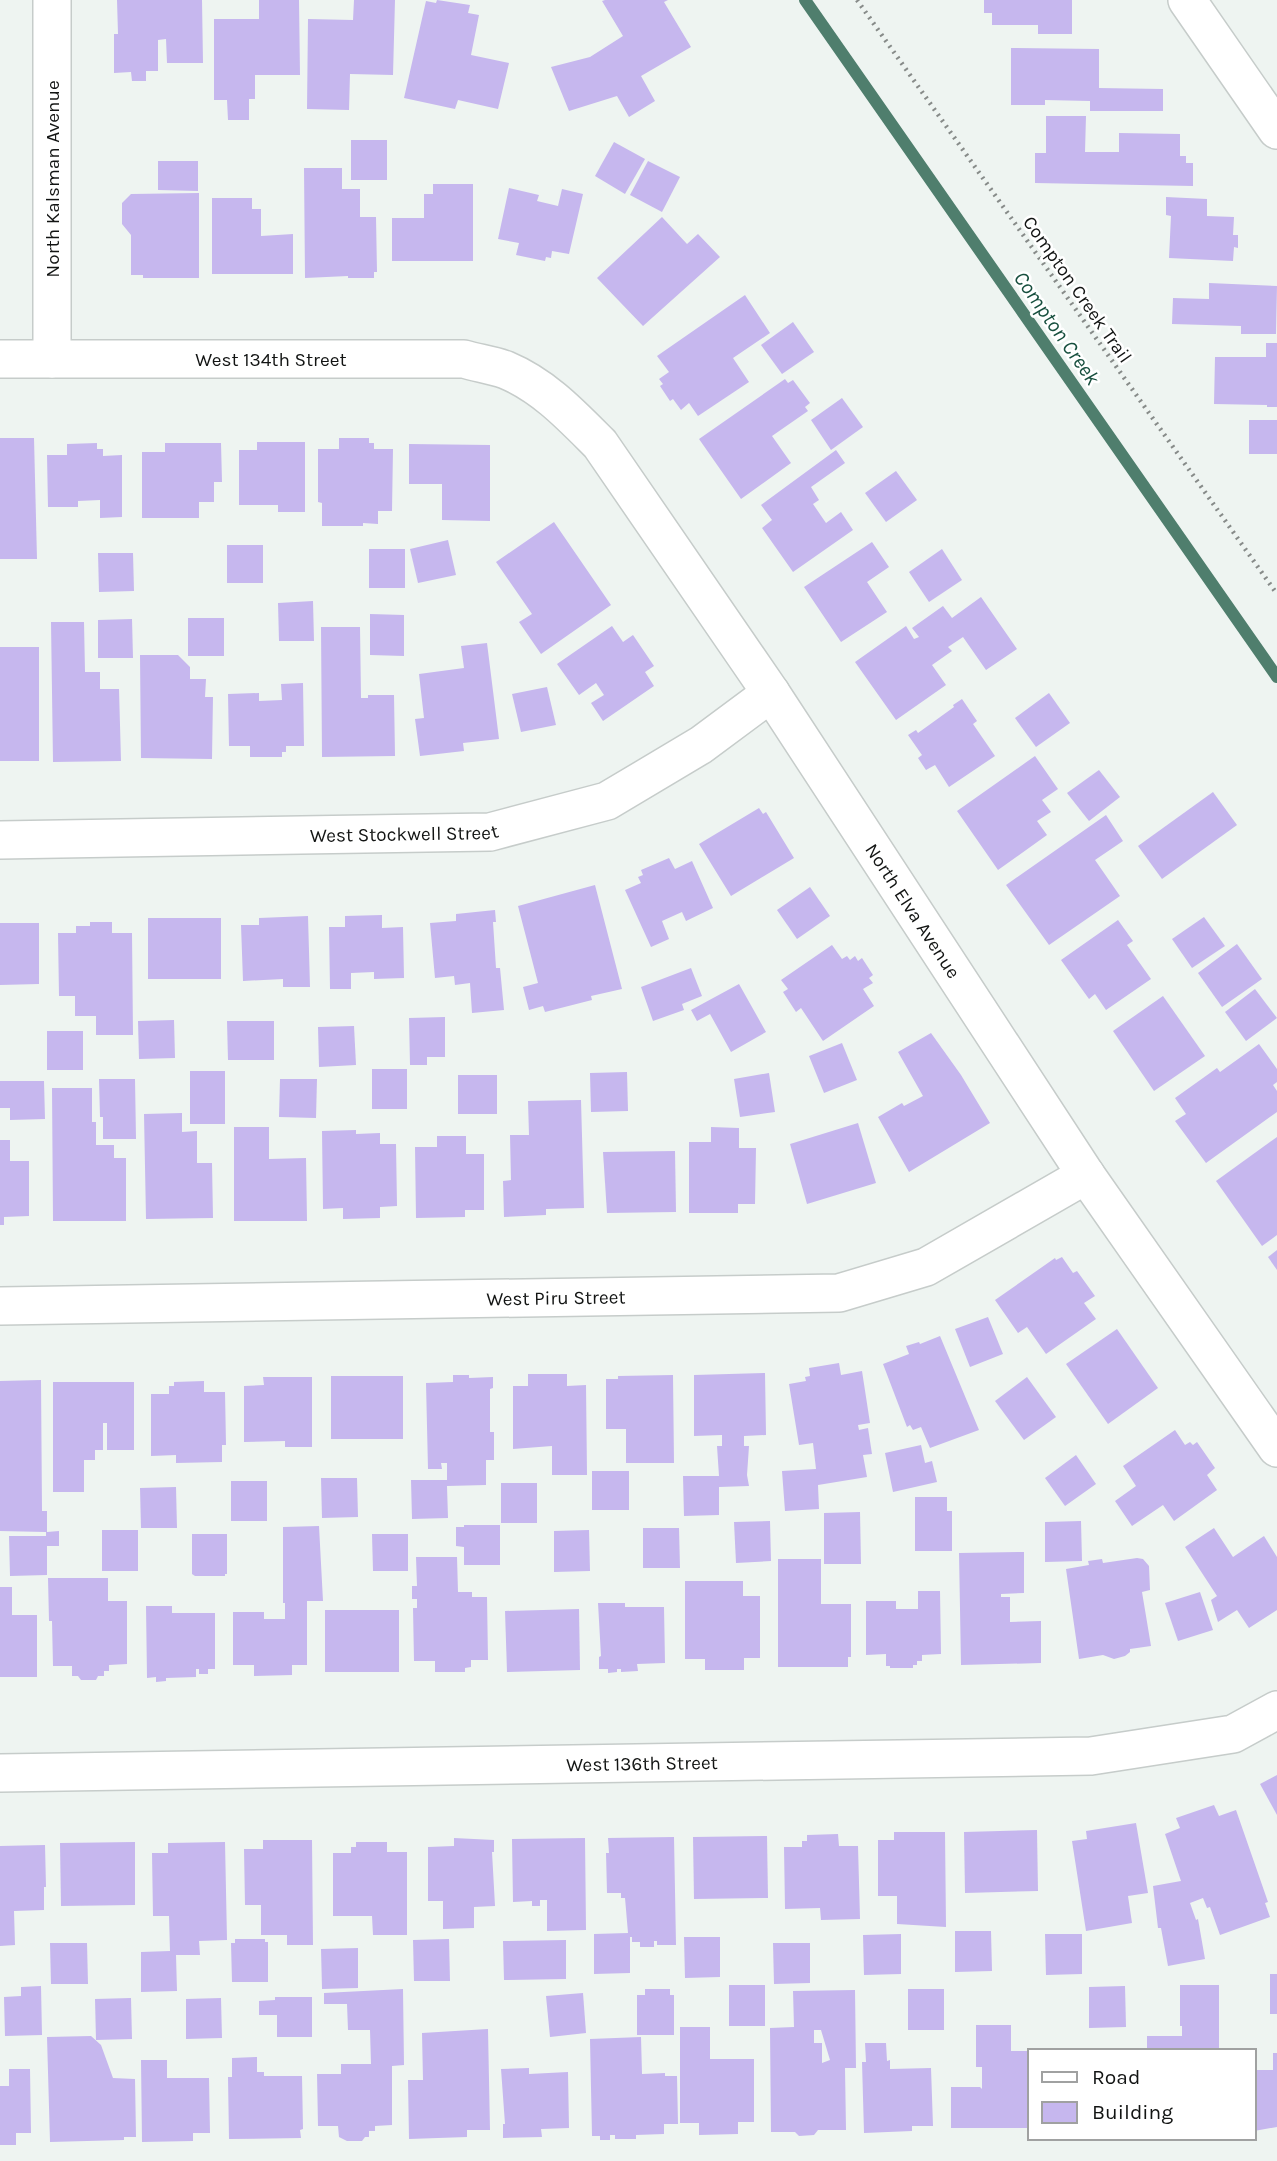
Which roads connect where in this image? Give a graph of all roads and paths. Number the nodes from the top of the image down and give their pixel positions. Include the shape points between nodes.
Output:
1 (51, 0) edge
2 (857, 0) edge
3 (1187, 0) edge
4 (1277, 130) edge
5 (0, 359) edge
6 (52, 359) junction
7 (538, 386) joint
8 (1277, 594) edge
9 (771, 693) junction
10 (0, 840) edge
11 (1086, 1175) junction
12 (0, 1306) edge
13 (1277, 1448) edge
14 (1277, 1710) edge
15 (0, 1773) edge

1 - 6 street, North Kalsman Avenue
2 - 8 path, Compton Creek Trail
3 - 4 street
5 - 6 street, West 134th Street
6 - 7 street, West 134th Street via 464,359 504,369
7 - 9 street, North Elva Avenue via 600,444
9 - 10 street, West Stockwell Street via 701,745 607,801 491,832
9 - 11 street, North Elva Avenue
11 - 12 street, West Piru Street via 926,1267 839,1293
11 - 13 street, North Elva Avenue
14 - 15 street, West 136th Street via 1233,1734 1091,1756

